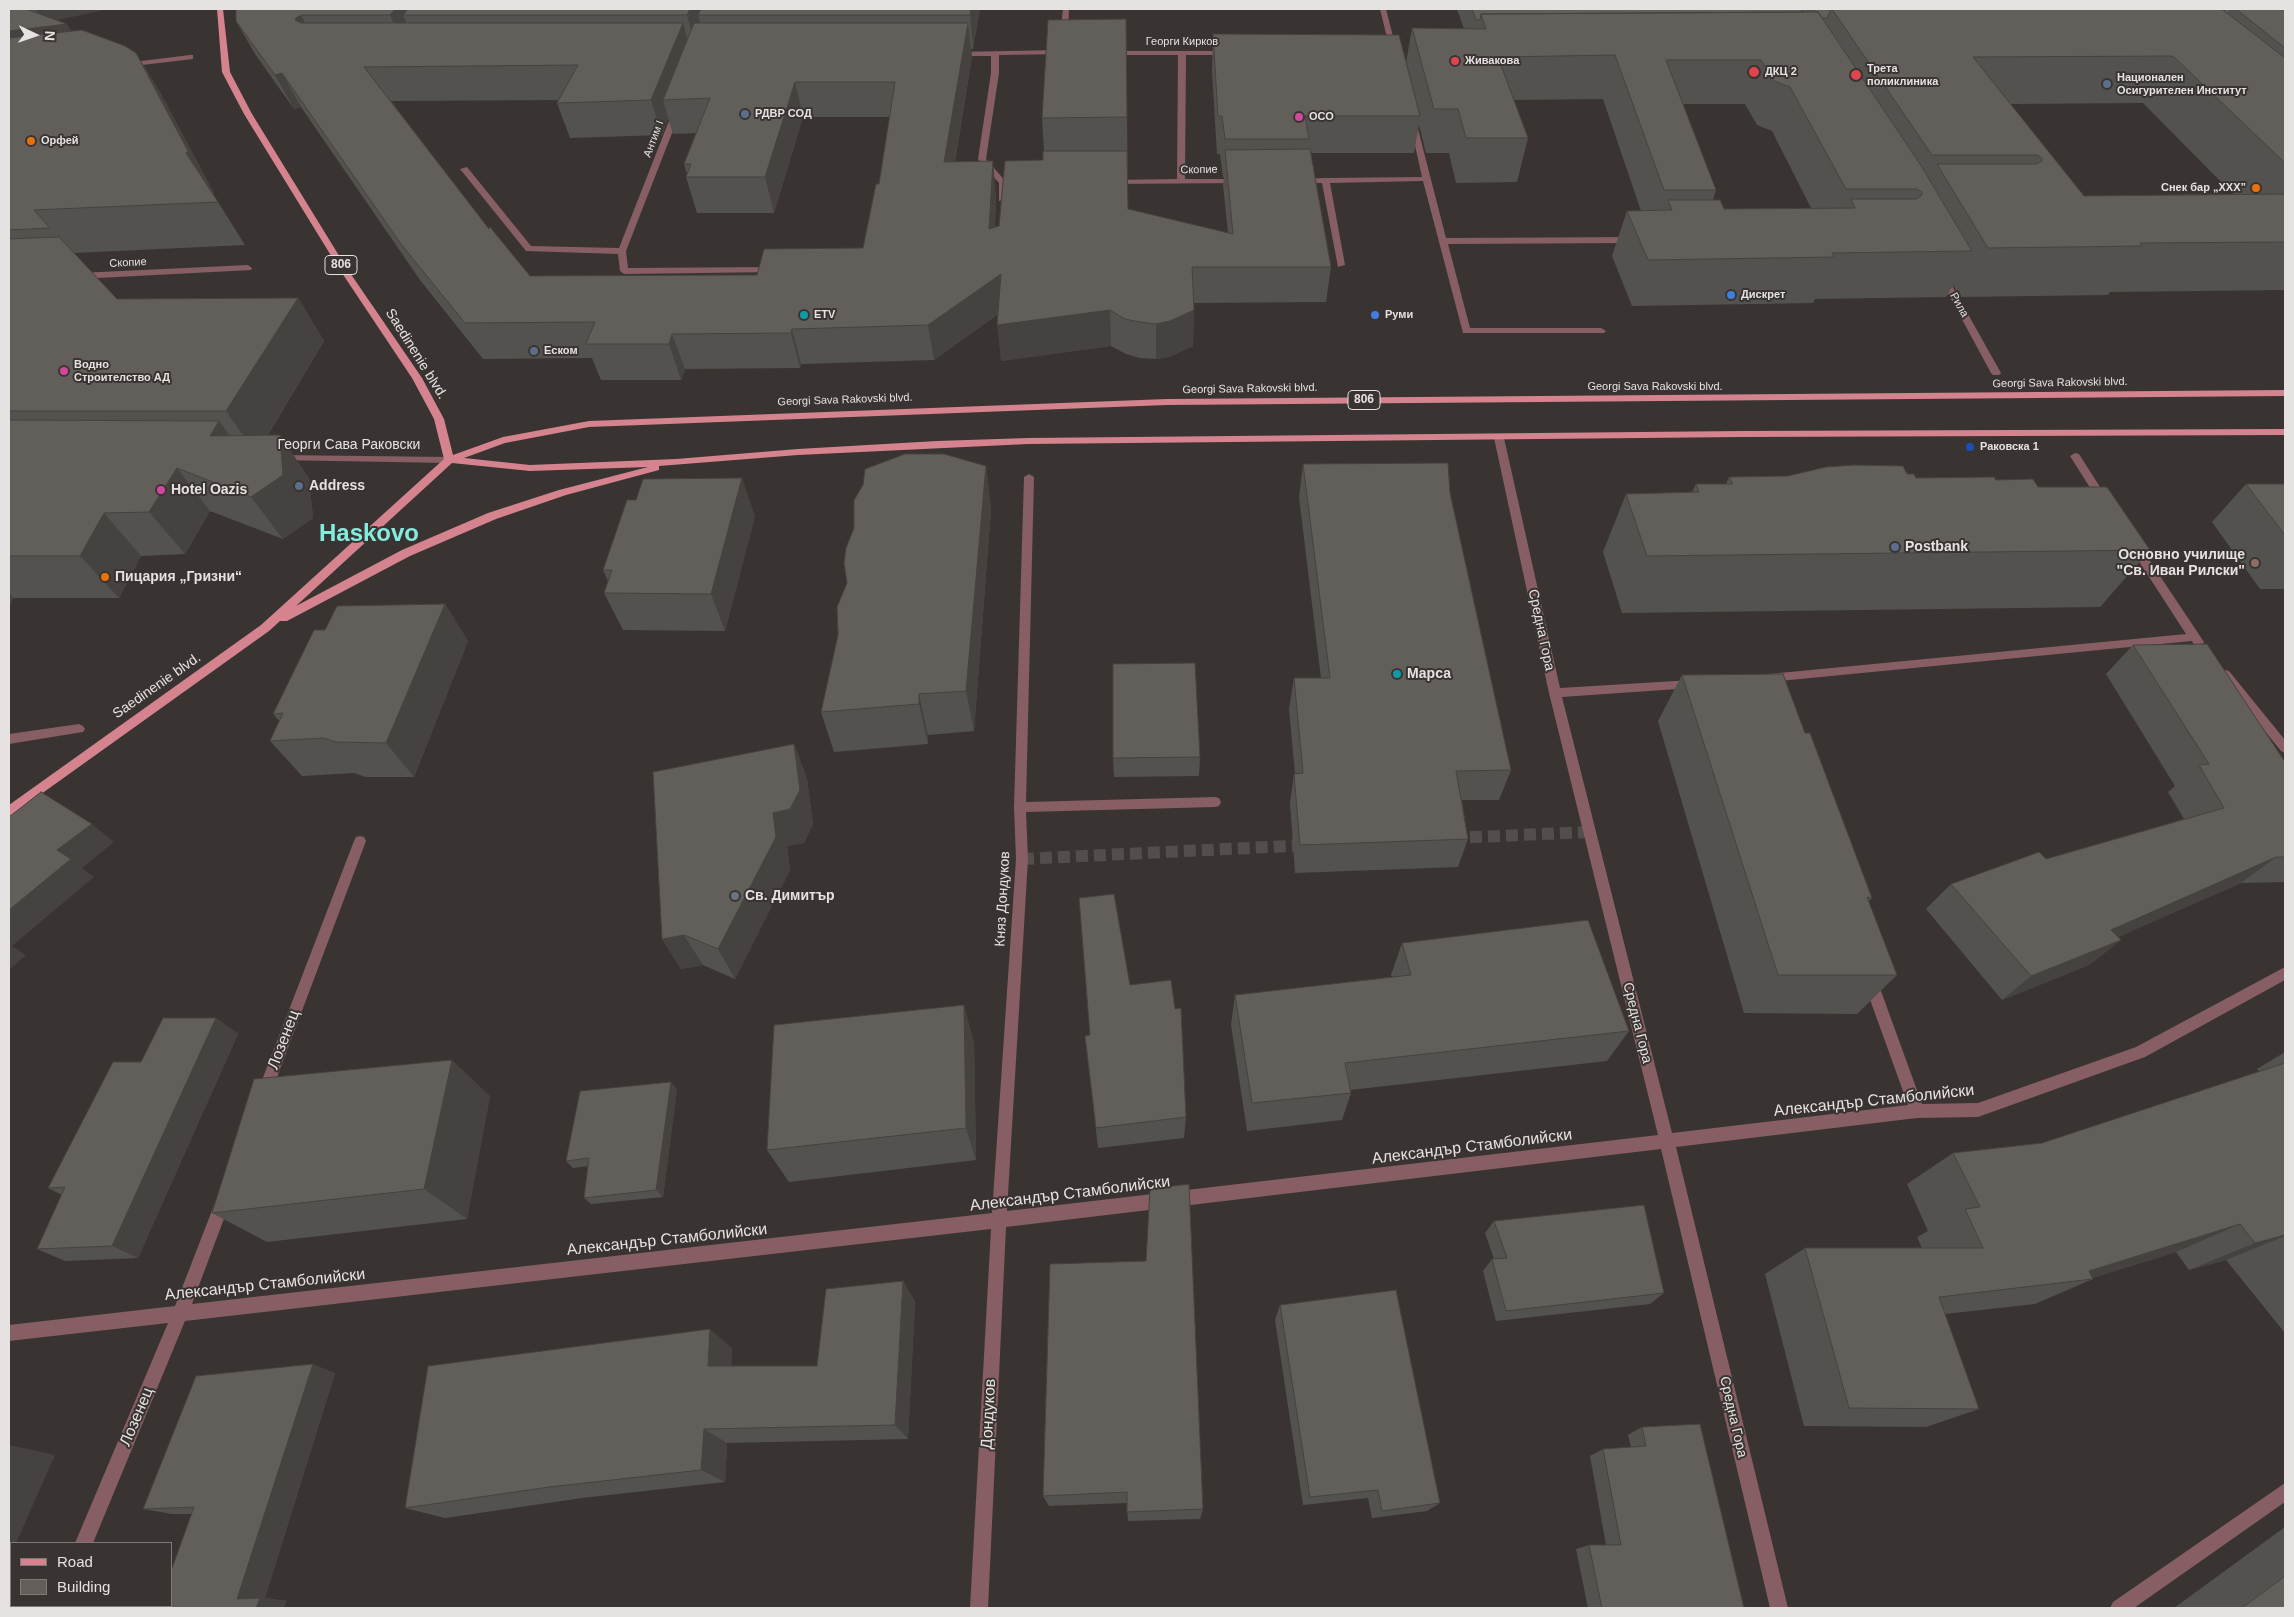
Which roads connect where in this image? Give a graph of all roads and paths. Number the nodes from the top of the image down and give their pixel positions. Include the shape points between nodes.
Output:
1 (220, 9) edge
2 (1066, 9) edge
3 (1383, 9) edge
4 (1063, 52) junction
5 (1073, 52) edge
6 (996, 53) junction
7 (1102, 53) edge
8 (1182, 53) junction
9 (1240, 53) edge
10 (1385, 53) edge
11 (1395, 53) junction
12 (1405, 53) edge
13 (946, 54) edge
14 (190, 57) dead end
15 (1397, 63) edge
16 (114, 66) edge
17 (682, 99) edge
18 (1412, 121) edge
19 (464, 169) dead end
20 (1426, 179) junction
21 (1325, 180) junction
22 (1248, 181) edge
23 (1296, 181) edge
24 (1102, 182) edge
25 (1181, 182) junction
26 (1003, 183) junction
27 (1013, 183) edge
28 (1001, 212) edge
29 (1648, 240) edge
30 (1442, 241) junction
31 (622, 250) junction
32 (1936, 265) edge
33 (1341, 266) dead end
34 (248, 268) dead end
35 (786, 270) edge
36 (68, 277) edge
37 (1601, 331) dead end
38 (1996, 373) dead end
39 (2285, 393) edge
40 (2285, 432) edge
41 (1499, 438) junction
42 (2075, 456) dead end
43 (268, 458) edge
44 (449, 460) junction
45 (676, 462) junction
46 (1029, 477) dead end
47 (2112, 513) edge
48 (2128, 538) edge
49 (265, 628) junction
50 (2194, 637) junction
51 (2206, 652) edge
52 (2219, 667) edge
53 (1760, 682) edge
54 (1703, 683) edge
55 (1555, 693) junction
56 (79, 729) dead end
57 (9, 739) edge
58 (2285, 748) edge
59 (1215, 802) dead end
60 (1020, 807) junction
61 (9, 812) edge
62 (360, 841) dead end
63 (1866, 970) edge
64 (2285, 973) edge
65 (258, 1109) edge
66 (1917, 1112) junction
67 (1667, 1142) junction
68 (230, 1183) edge
69 (999, 1220) junction
70 (180, 1312) junction
71 (9, 1333) edge
72 (2285, 1492) edge
73 (84, 1542) edge
74 (978, 1608) edge
75 (1779, 1608) edge
76 (2119, 1608) edge

1 - 44 main road, Saedinenie blvd. / 806 via 226,72 248,114 342,267 416,378 439,419
2 - 4 street
3 - 11 street
4 - 5 street
4 - 6 street
6 - 13 street
6 - 26 street via 982,159
7 - 8 street, Георги Кирков
8 - 9 street, Георги Кирков
8 - 25 street
10 - 11 street
11 - 12 street
11 - 15 street
14 - 16 street
17 - 31 street, Антим I
18 - 20 street
19 - 31 street via 529,250
20 - 21 street
20 - 30 street
21 - 23 street
21 - 33 street
22 - 25 street, Скопие
24 - 25 street, Скопие
26 - 27 street
26 - 28 street
29 - 30 street
30 - 37 street via 1466,331
31 - 35 street via 624,271
32 - 38 street, Рила
34 - 36 street, Скопие
39 - 44 main road, Georgi Sava Rakovski blvd. / 806 via 1727,400 1167,402 866,412 589,424 503,440
40 - 41 main road
41 - 45 main road via 937,444
41 - 55 street, Средна Гора
42 - 47 street
43 - 44 street, Георги Сава Раковски
44 - 45 main road via 530,468
44 - 49 main road, Saedinenie blvd.
45 - 49 main road via 564,492 492,516 406,553
46 - 60 street, Княз Дондуков
48 - 50 street
49 - 61 main road, Saedinenie blvd.
50 - 51 street
50 - 53 street
52 - 58 street
54 - 55 street
55 - 67 street, Средна Гора
56 - 57 street
59 - 60 street
60 - 69 street, Княз Дондуков via 1022,859
62 - 65 street, Лозенец
63 - 66 street
64 - 66 street, Александър Стамболийски via 2140,1052 1978,1110
66 - 67 street, Александър Стамболийски
67 - 69 street, Александър Стамболийски
67 - 75 street, Средна Гора
68 - 70 street, Лозенец
69 - 70 street, Александър Стамболийски
69 - 74 street, Дондуков
70 - 71 street, Александър Стамболийски
70 - 73 street, Лозенец
72 - 76 street

